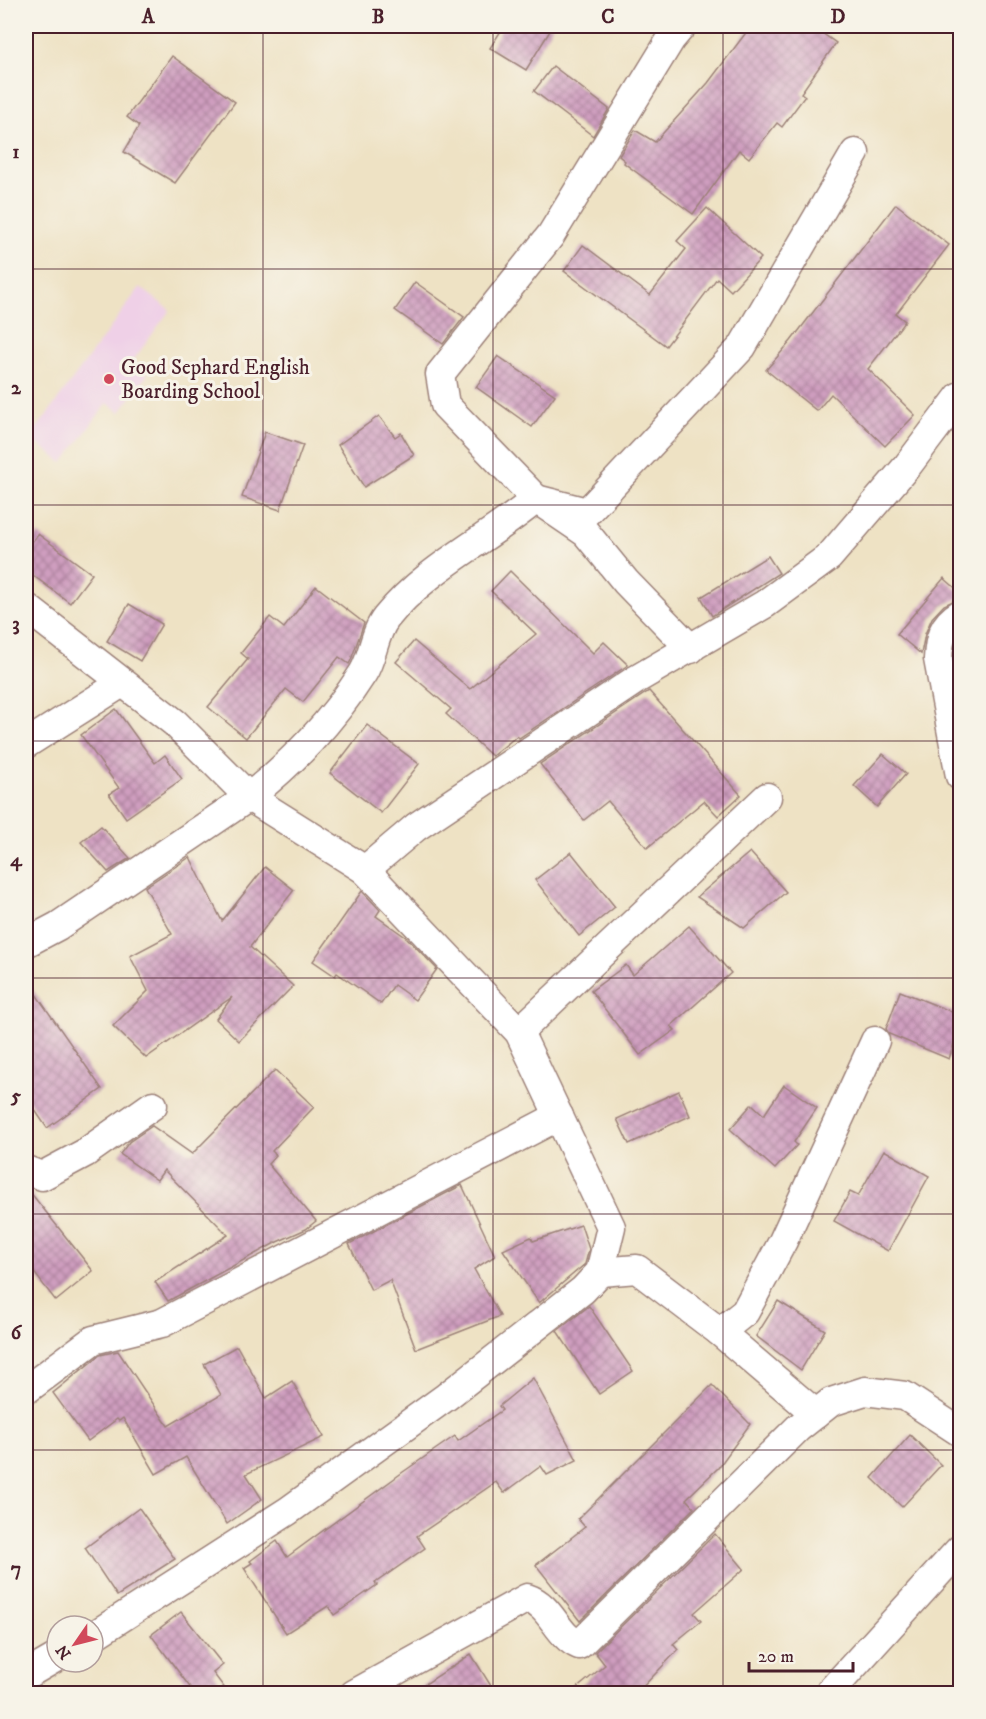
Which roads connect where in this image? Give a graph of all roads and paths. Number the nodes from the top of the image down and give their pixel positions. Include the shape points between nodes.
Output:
1 (682, 26) edge
2 (855, 153) dead end
3 (960, 396) edge
4 (536, 499) junction
5 (26, 607) edge
6 (960, 614) edge
7 (691, 649) junction
8 (122, 683) junction
9 (26, 744) edge
10 (960, 776) edge
11 (249, 797) junction
12 (767, 797) dead end
13 (365, 870) junction
14 (26, 943) edge
15 (519, 1032) junction
16 (875, 1041) dead end
17 (153, 1105) dead end
18 (559, 1116) junction
19 (26, 1170) edge
20 (600, 1272) junction
21 (720, 1332) junction
22 (26, 1390) edge
23 (816, 1414) junction
24 (960, 1432) edge
25 (960, 1550) edge
26 (105, 1628) edge
27 (45, 1664) edge
28 (26, 1675) edge
29 (354, 1694) edge
30 (828, 1694) edge

1 - 4 street via 551,235 440,374 446,405
2 - 4 street via 742,347 587,512
3 - 7 street via 908,465 829,557 765,604
4 - 7 street via 586,533 626,582
4 - 11 street via 425,578 384,620 364,671 330,718 289,765
5 - 8 street
6 - 10 street via 949,621 939,639 938,659
7 - 13 street via 637,680 416,827
8 - 9 street
8 - 11 street via 175,723
11 - 13 street
11 - 14 street via 58,926
12 - 15 street
13 - 15 street
15 - 18 street
16 - 21 street via 783,1241 745,1312
17 - 19 street via 85,1153 42,1176
18 - 20 street via 611,1227
18 - 22 street via 162,1323 93,1340
20 - 21 street via 637,1269
20 - 26 street via 583,1290 446,1397 297,1504
21 - 23 street
23 - 24 street via 831,1402 865,1391 905,1396
23 - 29 street via 579,1645 567,1640 538,1602 527,1598
25 - 30 street
27 - 28 street

